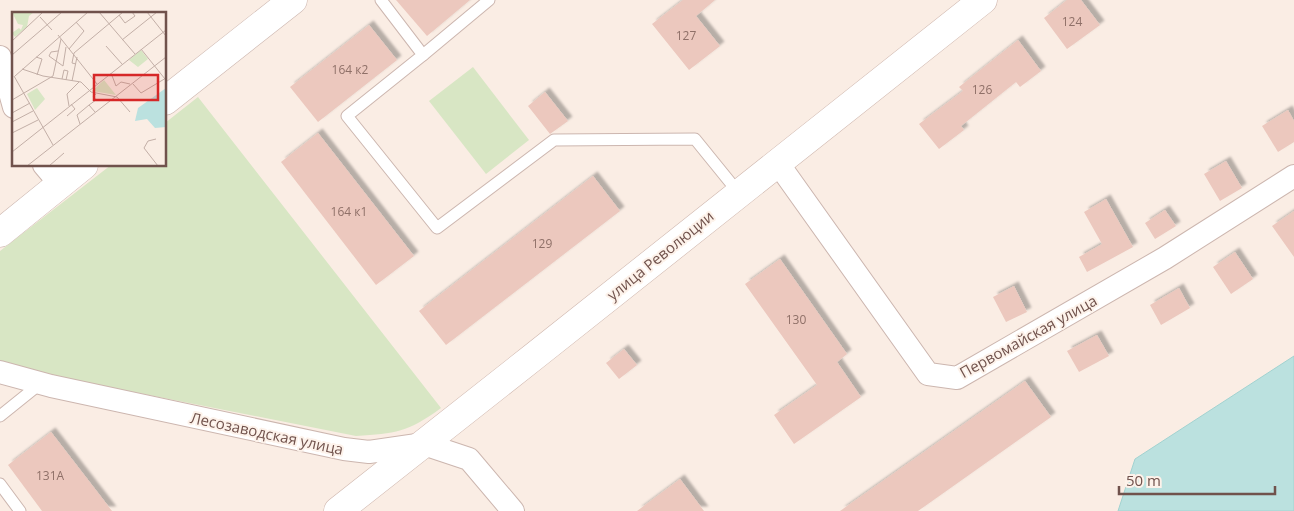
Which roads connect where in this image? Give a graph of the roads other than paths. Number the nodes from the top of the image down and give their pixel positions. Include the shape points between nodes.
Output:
1 (293, 0) edge
2 (381, 0) edge
3 (489, 0) edge
4 (982, 0) edge
5 (423, 54) junction
6 (0, 56) edge
7 (12, 100) edge
8 (166, 100) edge
9 (778, 162) junction
10 (81, 166) edge
11 (52, 175) edge
12 (1294, 176) edge
13 (738, 192) junction
14 (0, 233) edge
15 (0, 372) edge
16 (41, 384) junction
17 (0, 416) edge
18 (424, 444) junction
19 (0, 484) edge
20 (20, 511) edge
21 (338, 511) edge
22 (513, 511) edge

1 - 8 main road
2 - 5 lane
3 - 5 lane
4 - 9 main road, улица Революции
5 - 13 lane via 347,116 438,228 554,140 695,139
6 - 7 street
9 - 12 street, Первомайская улица via 928,374 957,378 1164,258
9 - 13 main road, улица Революции
10 - 11 main road
11 - 14 main road
13 - 18 main road, улица Революции
15 - 16 street, Лесозаводская улица
16 - 17 lane
16 - 18 street, Лесозаводская улица via 344,450 369,452
18 - 21 main road, улица Революции
18 - 22 street, Лесозаводская улица via 469,459
19 - 20 lane

